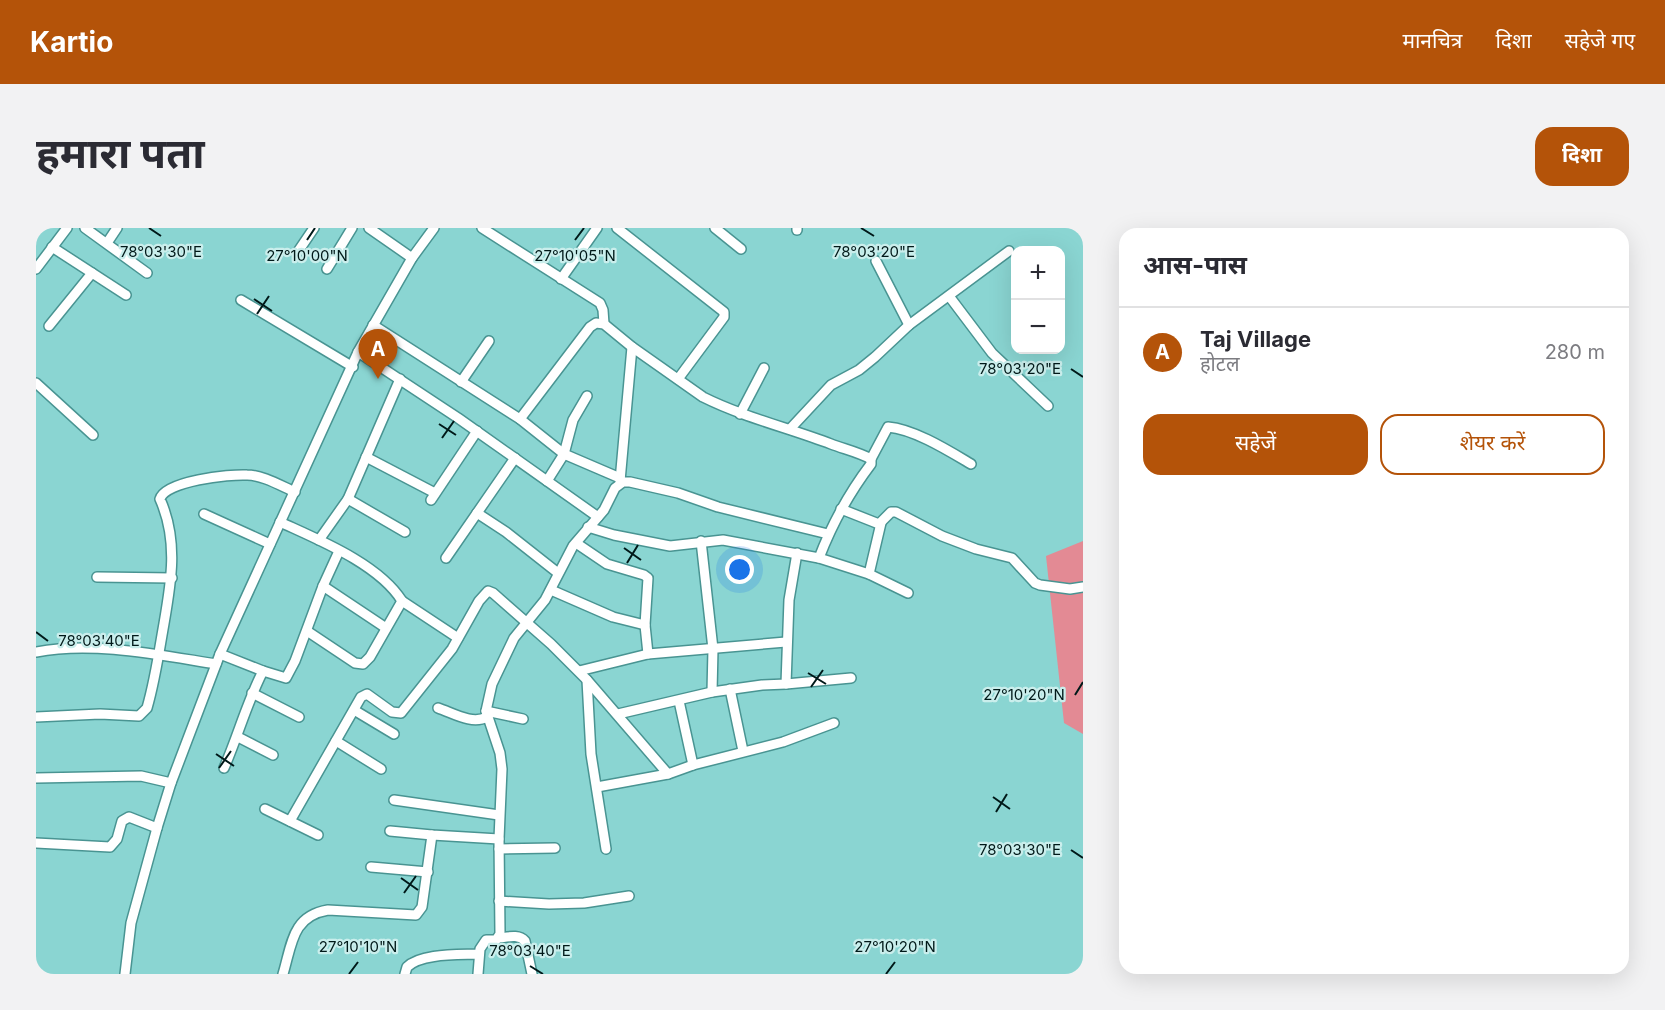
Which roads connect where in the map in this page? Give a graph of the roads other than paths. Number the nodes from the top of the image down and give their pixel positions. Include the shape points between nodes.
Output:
1 (67, 228) edge
2 (85, 228) edge
3 (117, 228) edge
4 (314, 228) edge
5 (352, 228) edge
6 (369, 228) edge
7 (434, 228) edge
8 (482, 228) edge
9 (597, 228) edge
10 (617, 228) edge
11 (715, 228) edge
12 (107, 243) junction
13 (52, 247) junction
14 (741, 249) dead end
15 (1009, 251) dead end
16 (297, 253) dead end
17 (412, 258) junction
18 (876, 261) dead end
19 (36, 269) edge
20 (327, 269) dead end
21 (92, 273) junction
22 (147, 273) dead end
23 (561, 279) junction
24 (126, 295) dead end
25 (949, 296) junction
26 (241, 300) dead end
27 (604, 324) junction
28 (374, 325) junction
29 (909, 325) junction
30 (50, 326) dead end
31 (489, 341) dead end
32 (632, 347) junction
33 (358, 352) junction
34 (353, 367) junction
35 (764, 368) dead end
36 (400, 379) junction
37 (678, 379) junction
38 (461, 382) junction
39 (36, 383) edge
40 (587, 396) dead end
41 (1048, 406) dead end
42 (740, 414) junction
43 (520, 419) junction
44 (790, 429) junction
45 (477, 431) junction
46 (93, 435) dead end
47 (564, 454) junction
48 (366, 457) junction
49 (515, 458) junction
50 (871, 459) junction
51 (971, 464) dead end
52 (547, 481) junction
53 (620, 481) junction
54 (295, 492) junction
55 (348, 500) junction
56 (841, 509) junction
57 (477, 513) junction
58 (204, 514) dead end
59 (598, 517) junction
60 (280, 522) junction
61 (882, 523) junction
62 (588, 527) junction
63 (405, 532) dead end
64 (828, 534) junction
65 (319, 540) junction
66 (701, 541) junction
67 (576, 543) junction
68 (270, 544) junction
69 (339, 550) junction
70 (797, 553) junction
71 (446, 558) dead end
72 (819, 558) junction
73 (558, 573) junction
74 (869, 574) junction
75 (97, 577) dead end
76 (172, 578) junction
77 (323, 586) junction
78 (1083, 587) edge
79 (551, 590) junction
80 (908, 593) dead end
81 (402, 601) junction
82 (526, 622) junction
83 (645, 625) junction
84 (386, 628) junction
85 (307, 631) junction
86 (458, 638) junction
87 (786, 642) junction
88 (713, 649) junction
89 (36, 652) edge
90 (220, 654) junction
91 (648, 654) junction
92 (158, 656) junction
93 (216, 664) junction
94 (263, 671) junction
95 (579, 671) junction
96 (851, 678) dead end
97 (587, 680) junction
98 (786, 684) junction
99 (730, 689) junction
100 (712, 692) junction
101 (252, 693) junction
102 (679, 700) junction
103 (438, 708) dead end
104 (354, 710) junction
105 (486, 714) junction
106 (618, 714) junction
107 (36, 717) edge
108 (299, 717) dead end
109 (523, 719) dead end
110 (834, 723) dead end
111 (394, 734) dead end
112 (238, 737) junction
113 (336, 741) junction
114 (743, 752) junction
115 (273, 755) dead end
116 (693, 765) junction
117 (224, 768) dead end
118 (381, 769) dead end
119 (668, 774) junction
120 (36, 778) edge
121 (171, 783) junction
122 (597, 787) junction
123 (394, 800) dead end
124 (265, 809) dead end
125 (500, 816) junction
126 (290, 821) junction
127 (157, 828) junction
128 (390, 831) dead end
129 (318, 835) dead end
130 (432, 836) junction
131 (36, 843) edge
132 (499, 844) junction
133 (555, 848) dead end
134 (606, 849) dead end
135 (371, 867) dead end
136 (428, 872) junction
137 (629, 896) dead end
138 (499, 901) junction
139 (499, 938) junction
140 (479, 954) junction
141 (125, 974) edge
142 (283, 974) edge
143 (405, 974) edge
144 (478, 974) edge
145 (532, 974) edge

1 - 13 street
2 - 12 street
3 - 12 street
4 - 16 street
5 - 20 street
6 - 17 street
7 - 17 street
8 - 23 street
9 - 23 street
10 - 37 street via 724,312
11 - 14 street
12 - 22 street
13 - 19 street
13 - 21 street
15 - 25 street
17 - 28 street
18 - 29 street
21 - 24 street
21 - 30 street
23 - 27 street via 600,303
25 - 29 street
25 - 41 street via 992,353
26 - 34 street
27 - 32 street
27 - 43 street via 590,327
28 - 33 street
28 - 38 street
29 - 44 street via 859,370 831,385
31 - 38 street
32 - 37 street
32 - 53 street
33 - 34 street
33 - 36 street
34 - 54 street
35 - 42 street
36 - 45 street
36 - 48 street
37 - 42 street via 703,397
38 - 43 street
39 - 46 street
40 - 47 street via 573,420
42 - 44 street
43 - 47 street
44 - 50 street
45 - 48 street via 433,497
45 - 49 street
47 - 52 street
47 - 53 street
48 - 55 street
49 - 52 street
49 - 57 street
50 - 51 street via 886,429 892,427
50 - 56 street
52 - 59 street
53 - 59 street
53 - 64 street
54 - 60 street
54 - 76 street via 248,475 176,485 164,492 160,499 172,539
55 - 63 street
55 - 65 street
56 - 61 street
56 - 64 street
57 - 71 street
57 - 73 street
58 - 68 street
59 - 62 street
60 - 65 street
60 - 68 street
61 - 74 street
61 - 78 street via 891,512 896,512 942,536 1012,558 1035,583 1070,589
62 - 66 street via 670,546
62 - 67 street
64 - 72 street
65 - 69 street
66 - 70 street via 723,540
66 - 88 street
67 - 73 street
67 - 83 street via 607,564 648,578
68 - 90 street
69 - 77 street
69 - 81 street via 380,577
70 - 72 street
70 - 87 street
72 - 74 street
73 - 79 street
74 - 80 street
75 - 76 street
76 - 92 street
77 - 84 street
77 - 85 street
79 - 82 street
79 - 83 street via 613,617
81 - 84 street
81 - 86 street
82 - 86 street via 488,591 478,601
82 - 95 street
82 - 105 street via 492,684
83 - 91 street
84 - 85 street via 366,662 360,664
85 - 94 street via 286,678
86 - 104 street via 401,713 392,712 368,694 361,697
87 - 88 street
87 - 98 street
88 - 91 street
88 - 100 street
89 - 92 street via 79,647
90 - 93 street
90 - 94 street
91 - 95 street
92 - 93 street
92 - 107 street via 147,708 139,716
93 - 121 street
94 - 101 street
95 - 97 street
96 - 98 street
97 - 106 street
97 - 122 street
98 - 99 street
99 - 100 street
99 - 114 street
100 - 102 street
101 - 108 street
101 - 112 street
102 - 106 street
102 - 116 street
103 - 105 street via 473,720
104 - 111 street
104 - 113 street
105 - 109 street
105 - 125 street via 500,753
106 - 119 street
110 - 114 street
112 - 115 street
112 - 117 street
113 - 118 street
113 - 126 street
114 - 116 street
116 - 119 street
119 - 122 street
120 - 121 street via 141,776
121 - 127 street
122 - 134 street
123 - 125 street
124 - 126 street
125 - 132 street
126 - 129 street
127 - 131 street via 129,817 122,820 117,839 110,847
127 - 141 street via 131,922
128 - 130 street
130 - 132 street
130 - 136 street
132 - 133 street
132 - 138 street
135 - 136 street
136 - 142 street via 422,907 413,916 328,910 302,921
137 - 138 street via 584,903
138 - 139 street
139 - 140 street via 484,942
139 - 145 street via 523,938
140 - 143 street via 413,962
140 - 144 street

